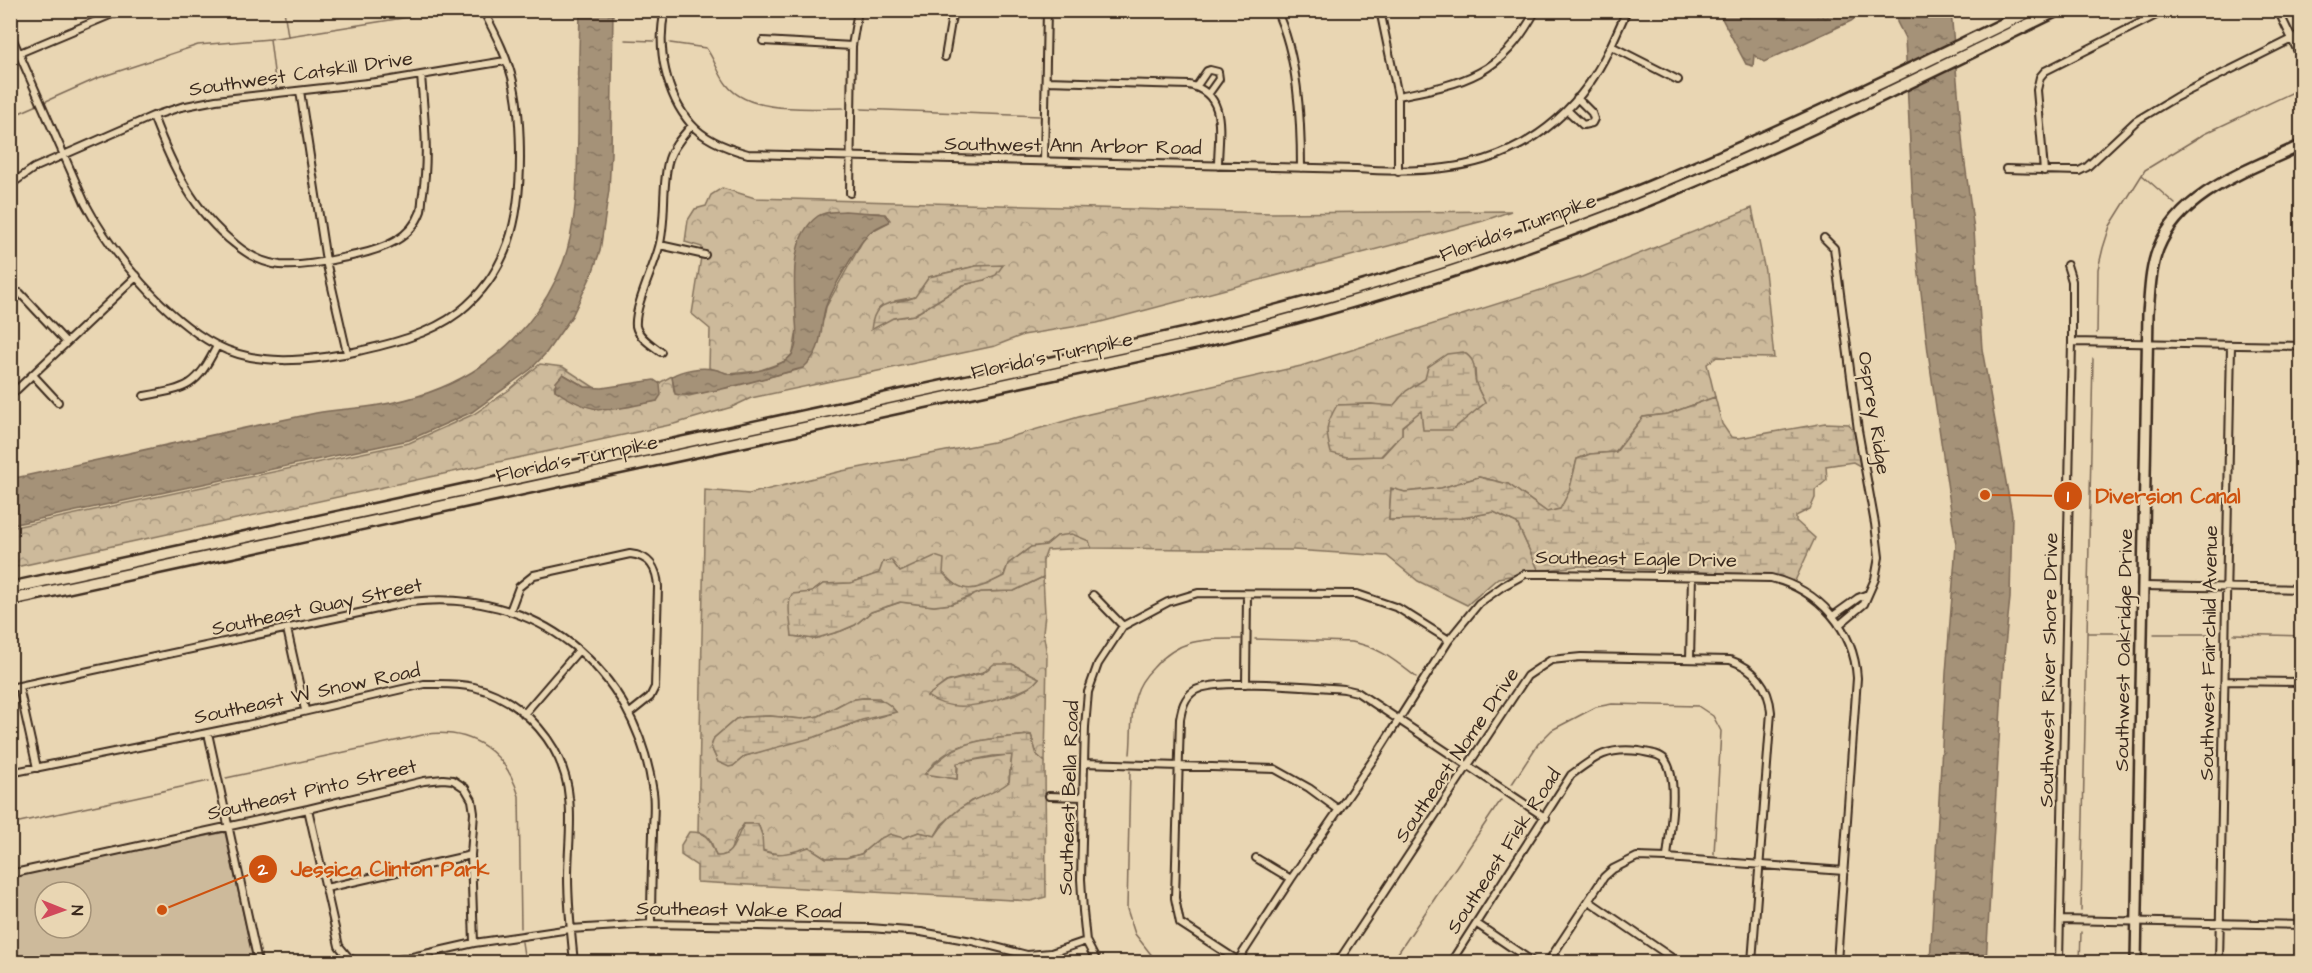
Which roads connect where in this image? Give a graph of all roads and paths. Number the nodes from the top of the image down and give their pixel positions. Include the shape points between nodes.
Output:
1 (122, 10) edge
2 (483, 10) edge
3 (666, 10) edge
4 (858, 10) edge
5 (953, 10) edge
6 (1047, 10) edge
7 (1276, 10) edge
8 (1380, 10) edge
9 (1536, 10) edge
10 (1628, 10) edge
11 (2032, 10) edge
12 (2058, 10) edge
13 (2166, 10) edge
14 (2278, 10) edge
15 (10, 33) edge
16 (2301, 34) edge
17 (2291, 39) junction
18 (763, 41) dead end
19 (852, 46) junction
20 (1611, 46) junction
21 (20, 53) junction
22 (10, 57) edge
23 (945, 57) dead end
24 (2301, 60) edge
25 (506, 61) junction
26 (421, 75) junction
27 (1678, 80) dead end
28 (1046, 81) junction
29 (1196, 87) junction
30 (300, 91) junction
31 (1209, 93) junction
32 (1398, 96) junction
33 (1577, 98) junction
34 (1567, 110) junction
35 (153, 116) junction
36 (692, 125) junction
37 (2301, 145) edge
38 (63, 155) junction
39 (850, 158) junction
40 (1044, 161) junction
41 (1218, 166) junction
42 (1301, 168) junction
43 (2006, 169) dead end
44 (2044, 171) junction
45 (1398, 172) junction
46 (10, 185) edge
47 (850, 193) dead end
48 (1824, 238) dead end
49 (660, 245) junction
50 (705, 255) dead end
51 (326, 261) junction
52 (2067, 265) dead end
53 (137, 276) junction
54 (20, 293) dead end
55 (66, 342) junction
56 (2072, 342) junction
57 (2148, 343) junction
58 (2231, 345) junction
59 (217, 346) junction
60 (2301, 346) edge
61 (661, 352) dead end
62 (347, 353) junction
63 (33, 375) junction
64 (10, 396) edge
65 (144, 396) dead end
66 (58, 402) dead end
67 (1692, 576) junction
68 (2144, 586) junction
69 (2227, 587) junction
70 (10, 588) edge
71 (2301, 589) edge
72 (1247, 594) junction
73 (1868, 594) junction
74 (1093, 595) dead end
75 (10, 600) edge
76 (1851, 604) junction
77 (510, 611) junction
78 (1857, 611) junction
79 (1833, 616) junction
80 (1839, 625) junction
81 (1123, 626) junction
82 (287, 629) junction
83 (1449, 640) junction
84 (579, 650) junction
85 (1690, 659) junction
86 (2225, 681) junction
87 (2301, 682) edge
88 (1246, 684) junction
89 (19, 687) junction
90 (10, 688) edge
91 (305, 710) junction
92 (630, 713) junction
93 (524, 714) junction
94 (1399, 720) junction
95 (207, 733) junction
96 (1084, 763) junction
97 (1467, 765) junction
98 (1178, 766) junction
99 (37, 768) junction
100 (10, 773) edge
101 (1050, 796) dead end
102 (1083, 797) junction
103 (308, 809) junction
104 (1339, 810) junction
105 (1546, 818) junction
106 (228, 826) junction
107 (471, 855) junction
108 (1256, 858) dead end
109 (1667, 858) junction
110 (1759, 865) junction
111 (1844, 871) junction
112 (10, 874) edge
113 (1291, 879) junction
114 (326, 888) junction
115 (1589, 901) junction
116 (2301, 918) edge
117 (2060, 920) junction
118 (2137, 922) junction
119 (2220, 923) junction
120 (651, 924) junction
121 (1477, 924) junction
122 (2301, 925) edge
123 (570, 929) junction
124 (1086, 941) junction
125 (474, 943) junction
126 (1238, 962) edge
127 (258, 963) edge
128 (358, 963) edge
129 (390, 963) edge
130 (574, 963) edge
131 (1097, 963) edge
132 (1338, 963) edge
133 (1451, 963) edge
134 (1533, 963) edge
135 (1548, 963) edge
136 (1678, 963) edge
137 (1752, 963) edge
138 (1837, 963) edge
139 (2059, 963) edge
140 (2136, 963) edge
141 (2220, 963) edge
142 (2301, 963) edge

1 - 21 street
2 - 25 street
3 - 36 street, Southwest Ann Arbor Road via 663,45 667,79
4 - 19 street
5 - 23 street
6 - 28 street
7 - 42 street via 1295,76
8 - 32 street
9 - 32 street via 1513,46 1490,68 1464,81
10 - 20 street, Southwest Ann Arbor Road
11 - 70 highway, Florida's Turnpike via 1687,172 1473,252 1284,310
12 - 75 highway, Florida's Turnpike via 1692,182 1477,264 1386,293 1287,321 859,417
13 - 44 street via 2044,70 2037,90
14 - 17 street
15 - 21 street
16 - 17 street
17 - 24 street
17 - 44 street via 2176,96 2136,121 2087,167 2079,171
18 - 19 street
19 - 39 street
20 - 27 street
20 - 33 street, Southwest Ann Arbor Road
21 - 22 street
21 - 38 street
25 - 26 street, Southwest Catskill Drive
25 - 62 street via 514,84 520,129 520,192 513,231 501,262 482,290 458,313 417,335
26 - 30 street, Southwest Catskill Drive
26 - 51 street via 427,149 421,211 394,243
28 - 29 street
28 - 40 street
29 - 31 street
29 - 31 street via 1207,71 1214,70 1219,79
30 - 35 street, Southwest Catskill Drive via 216,100
30 - 51 street
31 - 41 street via 1218,117
32 - 45 street
33 - 34 street, Southwest Ann Arbor Road
33 - 34 street via 1594,116 1592,123 1584,125
34 - 45 street, Southwest Ann Arbor Road via 1540,134 1473,165
35 - 38 street, Southwest Catskill Drive
35 - 51 street via 185,189 228,239 249,256 277,265
36 - 39 street, Southwest Ann Arbor Road via 722,144 748,154
36 - 49 street via 669,159
37 - 57 street, Southwest Oakridge Drive via 2214,187 2188,207 2170,228 2152,269
38 - 46 street, Southwest Catskill Drive
38 - 53 street via 96,224
39 - 40 street, Southwest Ann Arbor Road
39 - 47 street
40 - 41 street, Southwest Ann Arbor Road
41 - 42 street, Southwest Ann Arbor Road
42 - 45 street, Southwest Ann Arbor Road
43 - 44 street
48 - 73 street, Osprey Ridge via 1834,248 1858,430 1878,542 1878,570
49 - 50 street
49 - 61 street via 636,328
51 - 62 street
52 - 56 street, Southwest River Shore Drive via 2072,281
53 - 55 street
53 - 59 street via 162,304
54 - 55 street
55 - 63 street
56 - 57 street
56 - 117 street, Southwest River Shore Drive
57 - 58 street
57 - 68 street, Southwest Oakridge Drive
58 - 60 street
58 - 69 street, Southwest Fairchild Avenue
59 - 62 street via 273,361
59 - 65 street via 196,381 179,390
63 - 64 street
63 - 66 street
67 - 79 street, Southeast Eagle Drive via 1783,581 1811,595
67 - 83 street, Southeast Eagle Drive via 1525,574 1479,603
67 - 85 street
68 - 69 street
68 - 118 street, Southwest Oakridge Drive
69 - 71 street
69 - 86 street, Southwest Fairchild Avenue
72 - 81 street, Southeast Bella Road via 1198,593 1168,602
72 - 83 street, Southeast Bella Road via 1357,594 1398,608
72 - 88 street
73 - 76 street
73 - 78 street, Osprey Ridge
74 - 81 street
76 - 78 street
76 - 79 street
77 - 82 street, Southeast Quay Street via 458,600 432,600
77 - 84 street, Southeast Quay Street via 557,633
77 - 92 street via 519,587 534,575 630,554 648,560 656,570 658,586 656,687 646,702
78 - 80 street, Osprey Ridge
79 - 80 street, Southeast Eagle Drive
80 - 111 street, Southeast Eagle Drive via 1854,658 1857,678
81 - 96 street, Southeast Bella Road via 1098,664 1088,692
82 - 89 street, Southeast Quay Street
82 - 91 street
83 - 94 street, Southeast Eagle Drive
84 - 92 street, Southeast Quay Street via 602,673
84 - 93 street
85 - 97 street, Southeast Nome Drive via 1551,660 1527,676
85 - 110 street, Southeast Nome Drive via 1722,659 1746,667 1769,697
86 - 87 street
86 - 119 street, Southwest Fairchild Avenue
88 - 94 street via 1350,690
88 - 98 street via 1204,685 1192,691 1182,705
89 - 90 street, Southeast Quay Street
89 - 99 street
91 - 93 street, Southeast W Snow Road via 424,684 446,684 494,694
91 - 95 street, Southeast W Snow Road
92 - 120 street, Southeast Quay Street via 653,793
93 - 123 street, Southeast W Snow Road via 546,734 565,777 569,798
94 - 97 street
94 - 104 street, Southeast Eagle Drive
95 - 99 street, Southeast W Snow Road
95 - 106 street
96 - 98 street
96 - 102 street, Southeast Bella Road
97 - 105 street
97 - 132 street, Southeast Nome Drive
98 - 104 street via 1275,769
98 - 126 street via 1176,912 1180,923
99 - 100 street, Southeast W Snow Road
101 - 102 street
102 - 124 street, Southeast Bella Road
103 - 106 street, Southeast Pinto Street
103 - 107 street, Southeast Pinto Street via 424,782 453,780 465,788 472,800
103 - 114 street
104 - 113 street, Southeast Eagle Drive
105 - 109 street, Southeast Fisk Road via 1571,775 1598,755 1625,749 1653,753 1664,759 1671,773
105 - 121 street, Southeast Fisk Road
106 - 112 street, Southeast Pinto Street
106 - 127 street
107 - 114 street
107 - 125 street, Southeast Pinto Street
108 - 113 street
109 - 110 street
109 - 115 street via 1637,857 1626,861 1604,877
110 - 111 street
110 - 137 street, Southeast Nome Drive
111 - 138 street, Southeast Eagle Drive
113 - 126 street, Southeast Eagle Drive
114 - 128 street via 339,946
115 - 135 street
115 - 136 street
116 - 122 street
117 - 118 street
117 - 139 street, Southwest River Shore Drive
118 - 119 street
118 - 140 street, Southwest Oakridge Drive
119 - 122 street
119 - 141 street, Southwest Fairchild Avenue
120 - 123 street, Southeast Wake Road
120 - 124 street, Southeast Wake Road via 910,931 1027,955 1051,953
121 - 133 street, Southeast Fisk Road
121 - 134 street
122 - 142 street
123 - 125 street, Southeast Wake Road
123 - 130 street, Southeast W Snow Road
124 - 131 street, Southeast Bella Road
125 - 129 street, Southeast Wake Road

